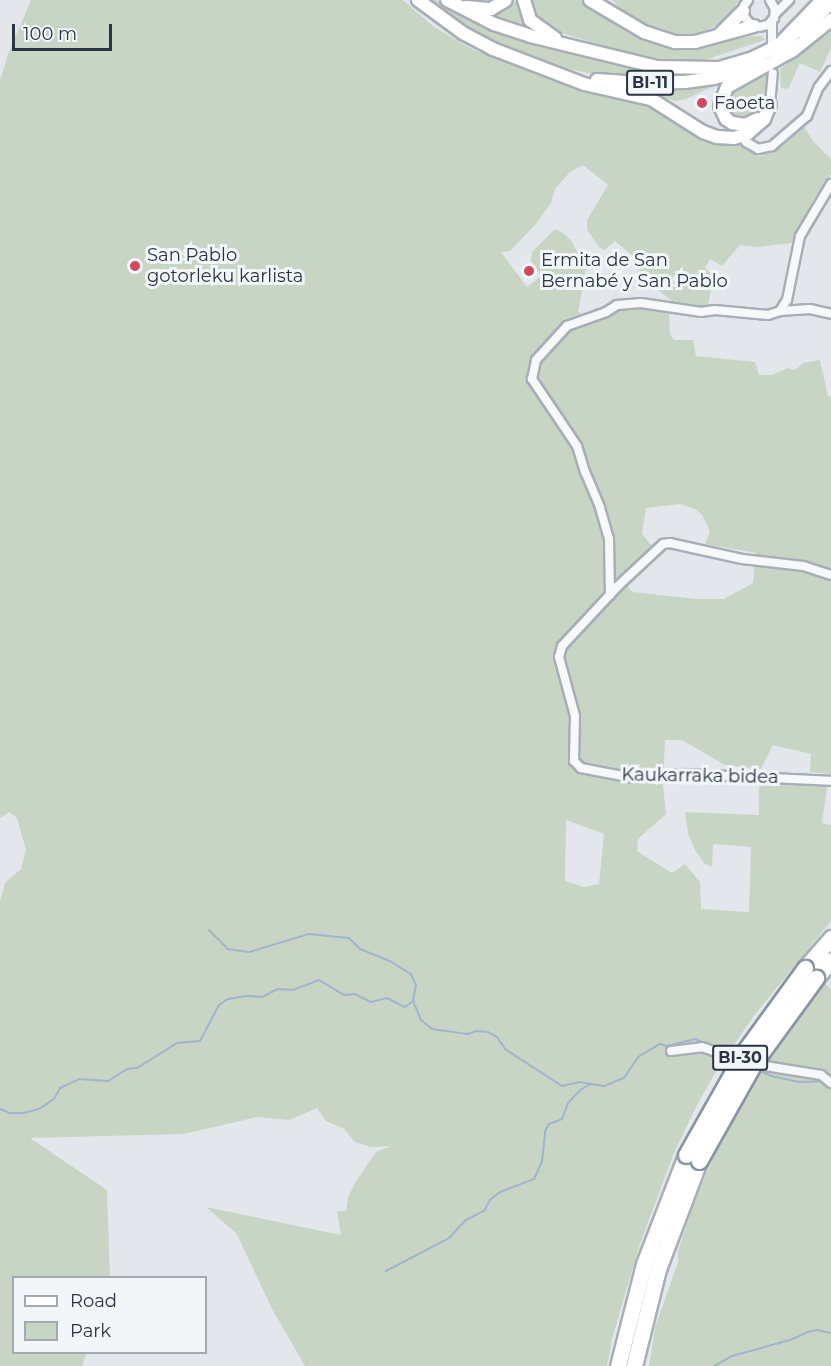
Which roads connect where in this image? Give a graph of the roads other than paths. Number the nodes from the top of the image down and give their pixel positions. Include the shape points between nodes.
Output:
1 (418, 0) edge
2 (506, 0) edge
3 (524, 0) edge
4 (590, 0) edge
5 (770, 0) edge
6 (789, 0) edge
7 (823, 0) edge
8 (451, 3) edge
9 (831, 3) edge
10 (746, 5) edge
11 (773, 17) junction
12 (831, 20) edge
13 (759, 27) junction
14 (718, 36) junction
15 (567, 44) junction
16 (778, 47) junction
17 (535, 66) junction
18 (769, 69) junction
19 (831, 71) edge
20 (770, 105) junction
21 (742, 136) junction
22 (831, 184) edge
23 (780, 311) junction
24 (831, 314) edge
25 (831, 575) edge
26 (610, 595) junction
27 (831, 781) edge
28 (831, 938) edge
29 (831, 960) edge
30 (810, 973) junction
31 (671, 1051) dead end
32 (831, 1083) edge
33 (693, 1158) junction
34 (618, 1366) edge
35 (634, 1366) edge

1 - 17 main road, BI-11 via 463,33
2 - 8 main road via 491,9
3 - 15 main road via 530,20
4 - 14 main road via 622,21 666,40 694,42
5 - 11 street
6 - 11 street
7 - 16 highway
8 - 15 main road, BI-11 via 494,24
9 - 16 main road, BI-11
10 - 13 street via 746,21
10 - 14 main road
11 - 13 street
11 - 13 street via 772,43
12 - 18 main road, BI-11
13 - 14 main road
15 - 16 main road, BI-11 via 639,64 677,69 718,68
17 - 18 main road, BI-11 via 613,82 661,84
17 - 21 main road via 585,84 651,99 710,135
18 - 20 street
18 - 20 main road via 727,87 720,106 732,123 745,125 754,122
19 - 21 street via 819,87 807,116 778,142 758,149
20 - 21 main road via 757,128
22 - 23 street via 800,236 787,300
23 - 24 street via 810,309
23 - 26 street via 768,315 682,311 641,303 616,305 567,326 541,353 532,379 577,446 600,507 609,539
25 - 26 street, Kaukarraka bidea via 803,566 742,559 670,543 653,552
26 - 27 street, Kaukarraka bidea via 562,646 559,657 575,716 575,765 633,777 685,774
28 - 30 highway, BI-30
29 - 30 highway, BI-30
30 - 33 highway, BI-30, bridge
31 - 32 street via 702,1047 759,1065 821,1075
33 - 34 highway, BI-30 via 644,1264
33 - 35 highway, BI-30 via 658,1269

